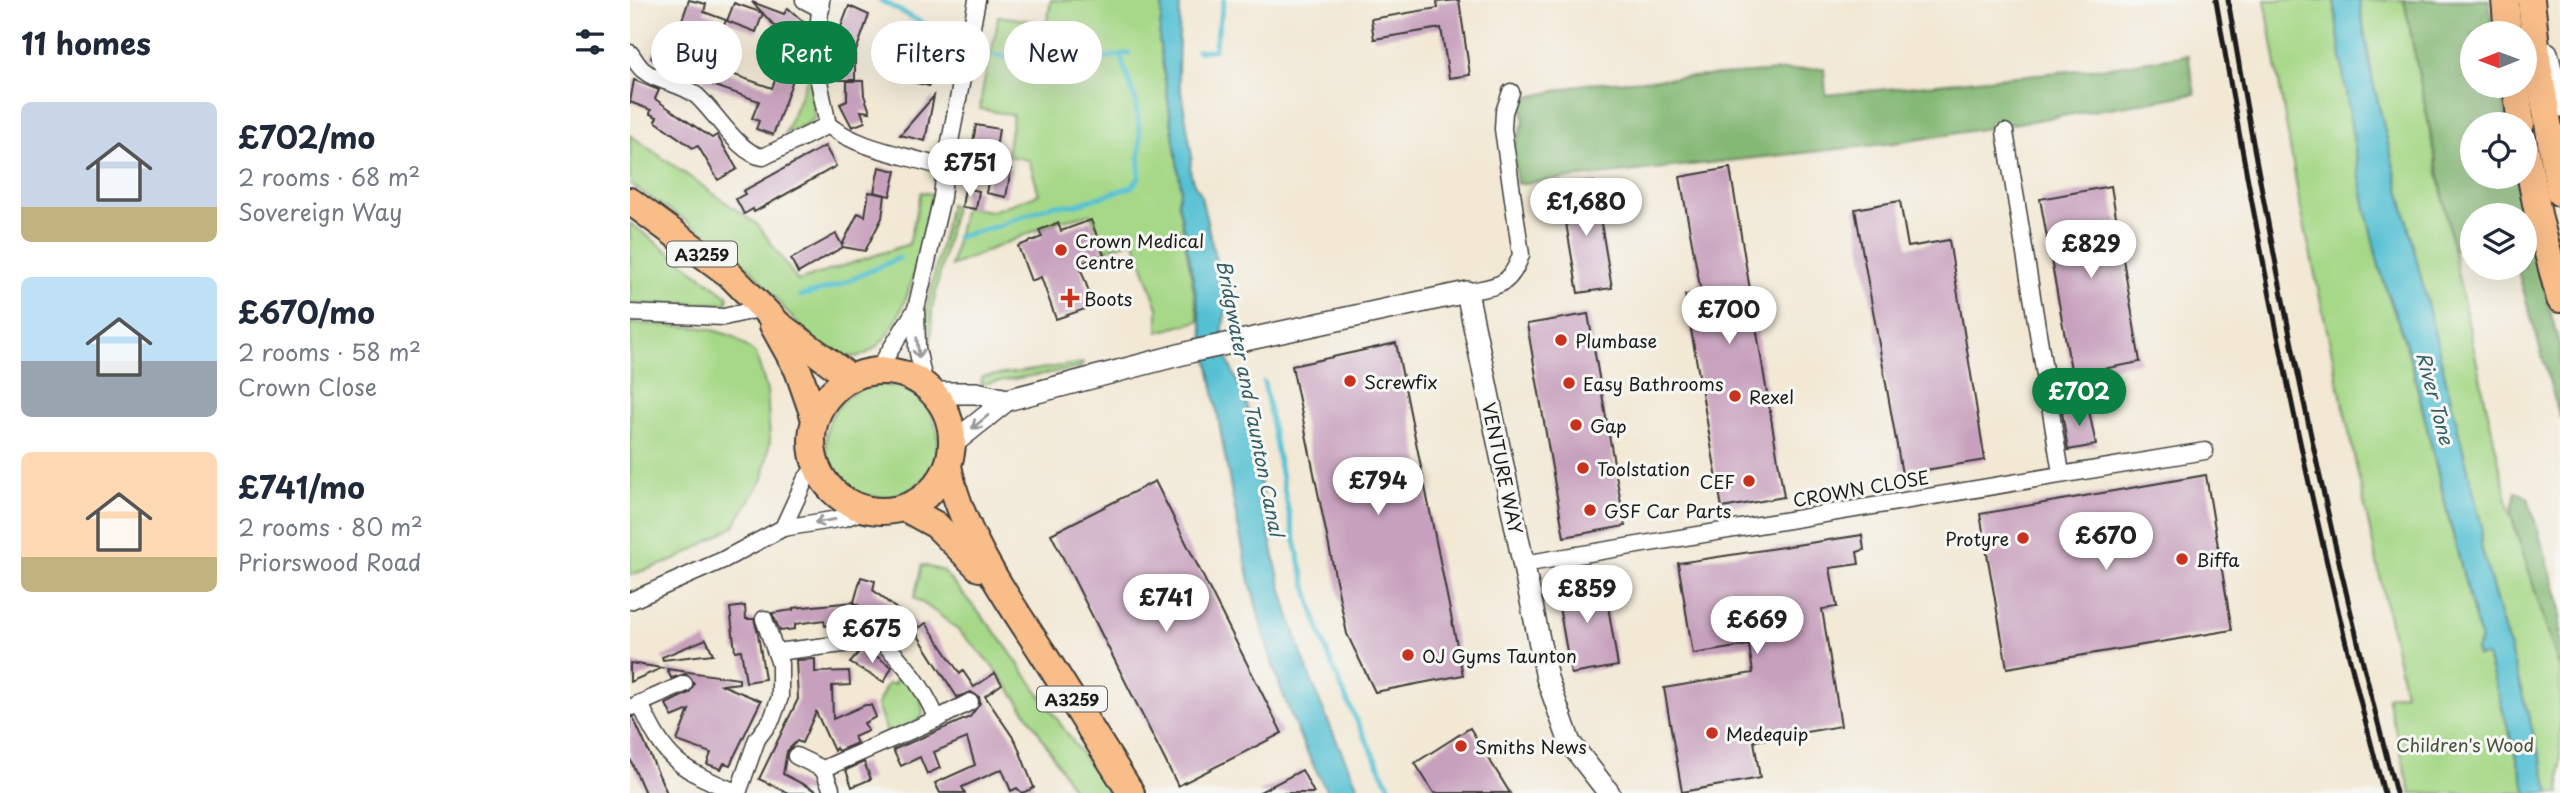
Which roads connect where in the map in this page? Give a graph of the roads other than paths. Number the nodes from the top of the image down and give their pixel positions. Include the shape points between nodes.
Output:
1 (804, 0) edge
2 (978, 0) edge
3 (2505, 0) edge
4 (2532, 0) edge
5 (821, 4) edge
6 (2507, 21) edge
7 (630, 53) edge
8 (1511, 92) dead end
9 (2560, 106) edge
10 (828, 125) junction
11 (2005, 132) dead end
12 (945, 168) junction
13 (2533, 189) edge
14 (2560, 193) edge
15 (630, 201) edge
16 (1467, 292) junction
17 (2560, 299) edge
18 (916, 309) junction
19 (765, 311) junction
20 (630, 313) edge
21 (877, 371) junction
22 (851, 378) junction
23 (929, 389) junction
24 (1007, 400) junction
25 (815, 419) junction
26 (2205, 451) dead end
27 (950, 455) junction
28 (816, 466) junction
29 (2061, 473) junction
30 (905, 508) junction
31 (866, 510) junction
32 (783, 528) junction
33 (1523, 564) junction
34 (630, 601) edge
35 (1012, 606) junction
36 (764, 619) dead end
37 (776, 652) junction
38 (684, 684) dead end
39 (970, 702) dead end
40 (635, 706) edge
41 (937, 719) junction
42 (796, 756) dead end
43 (824, 769) junction
44 (831, 788) dead end
45 (1131, 793) edge
46 (1609, 793) edge

1 - 5 street
2 - 12 street
3 - 6 main road
4 - 9 street
4 - 14 main road
5 - 10 street via 815,62
7 - 10 street via 644,71 686,87 741,148 753,155 764,157
8 - 16 street via 1503,129 1521,255 1505,283
10 - 12 street via 848,140 875,150
11 - 29 street
12 - 18 street
13 - 17 main road
15 - 19 main road, A3259 via 729,274
16 - 24 street via 1194,351
16 - 33 street, VENTURE WAY
18 - 21 street
18 -> 23 street via 917,348
19 - 20 street via 724,317
19 - 22 main road, A3259
19 - 25 main road, A3259 via 798,370
21 - 22 main road
21 - 23 main road via 902,374
22 - 25 main road via 825,399
23 - 24 street
23 - 27 main road, A3259 via 948,416
24 -> 27 street
25 - 28 main road, A3259 via 811,434
26 - 29 street, CROWN CLOSE
27 - 30 main road via 931,492
27 - 35 main road, A3259 via 959,507
28 - 31 main road, A3259 via 835,495
28 - 32 street
29 - 33 street, CROWN CLOSE
30 - 31 main road, A3259
30 - 35 main road, A3259 via 952,539
31 -> 32 street
32 - 34 street
33 - 46 street, VENTURE WAY via 1560,722 1570,743
35 - 45 main road, A3259
36 - 37 street
37 - 40 street via 780,697 772,719 757,739 738,793 685,771 654,737
37 - 41 street via 852,643 866,630 899,659
38 - 40 street
39 - 41 street
41 - 43 street
42 - 43 street
43 - 44 street

